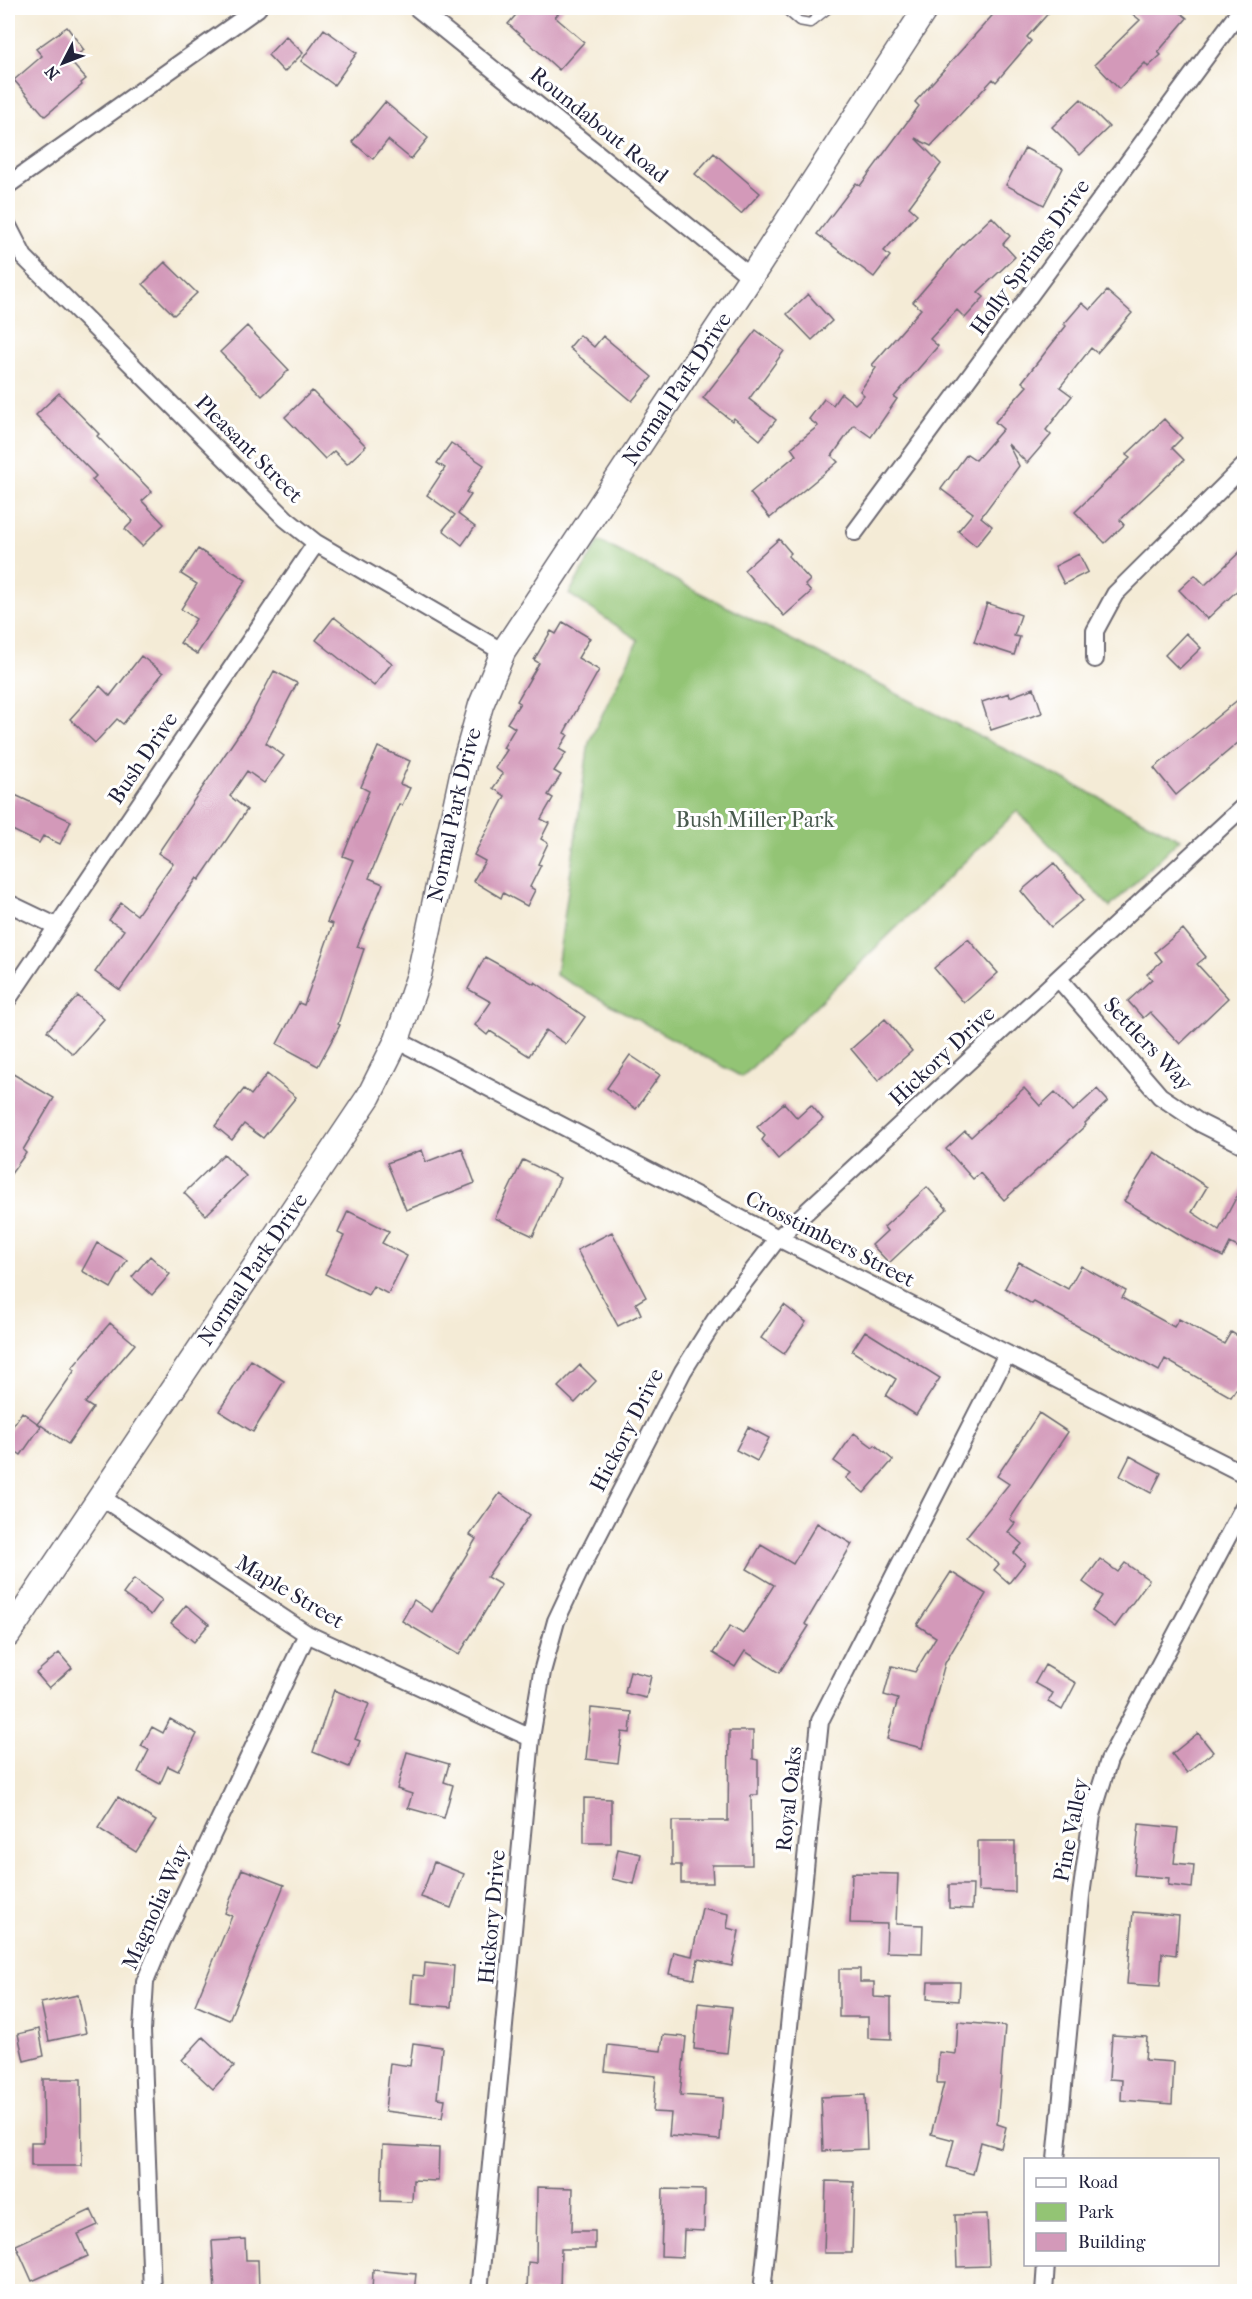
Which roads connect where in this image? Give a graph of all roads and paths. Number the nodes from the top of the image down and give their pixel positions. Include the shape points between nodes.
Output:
1 (258, 8) edge
2 (417, 8) edge
3 (784, 8) edge
4 (829, 8) edge
5 (927, 8) edge
6 (1242, 8) edge
7 (8, 185) edge
8 (8, 226) edge
9 (752, 277) junction
10 (1245, 466) edge
11 (855, 532) dead end
12 (316, 543) junction
13 (503, 652) junction
14 (1095, 659) dead end
15 (1245, 806) edge
16 (8, 903) edge
17 (56, 926) junction
18 (1059, 979) junction
19 (8, 999) edge
20 (397, 1040) junction
21 (1245, 1146) edge
22 (778, 1238) junction
23 (1007, 1354) junction
24 (1245, 1474) edge
25 (101, 1497) junction
26 (1245, 1506) edge
27 (307, 1634) junction
28 (8, 1635) edge
29 (531, 1738) junction
30 (1056, 2158) edge
31 (1046, 2266) edge
32 (152, 2292) edge
33 (479, 2292) edge
34 (762, 2292) edge
35 (1044, 2292) edge

1 - 7 street
2 - 9 street, Roundabout Road
3 - 4 lane via 800,21 810,23
5 - 9 street, Normal Park Drive
6 - 11 street, Holly Springs Drive
8 - 12 street, Pleasant Street via 24,257 286,519
9 - 13 street, Normal Park Drive
10 - 14 street via 1114,594 1095,631
12 - 13 street, Pleasant Street
12 - 17 street, Bush Drive
13 - 20 street, Normal Park Drive via 481,705 467,754 419,975
15 - 18 street, Hickory Drive
16 - 17 street
17 - 19 street, Bush Drive
18 - 21 street, Settlers Way via 1160,1096
18 - 22 street, Hickory Drive
20 - 22 street, Crosstimbers Street
20 - 25 street, Normal Park Drive via 369,1096
22 - 23 street, Crosstimbers Street
22 - 29 street, Hickory Drive via 715,1320 683,1371 579,1572 556,1621 542,1672
23 - 24 street, Crosstimbers Street
23 - 34 street, Royal Oaks via 820,1721
25 - 27 street, Maple Street
25 - 28 street, Normal Park Drive
26 - 30 street, Pine Valley via 1109,1760 1092,1815
27 - 29 street, Maple Street
27 - 32 street, Magnolia Way via 145,1982 142,2030
29 - 33 street, Hickory Drive
31 - 35 street

